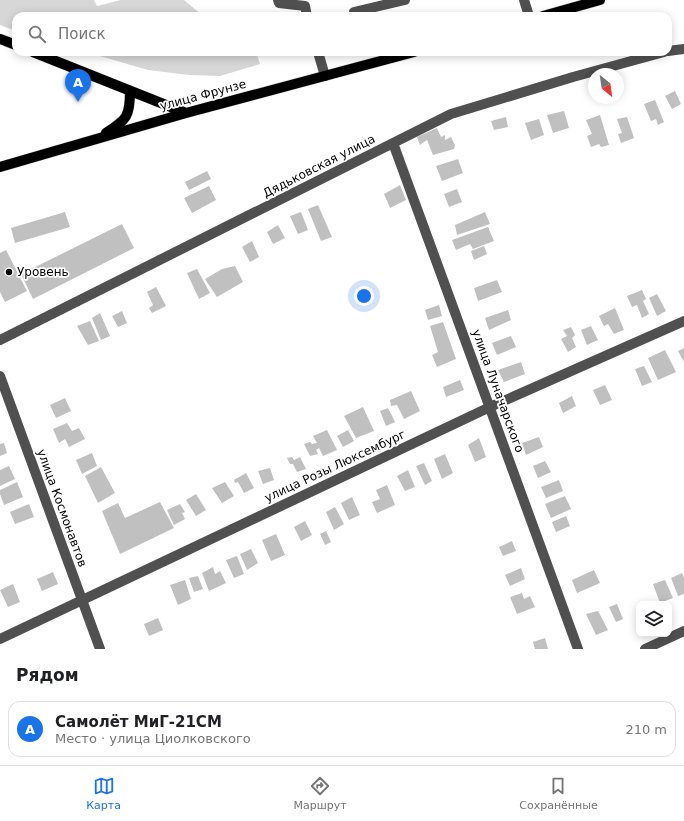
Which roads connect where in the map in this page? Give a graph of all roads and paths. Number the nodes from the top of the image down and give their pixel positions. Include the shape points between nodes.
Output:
1 (278, 0) edge
2 (405, 0) edge
3 (524, 0) edge
4 (600, 0) edge
5 (307, 12) edge
6 (354, 12) dead end
7 (528, 12) edge
8 (557, 12) edge
9 (0, 39) edge
10 (12, 44) edge
11 (684, 49) edge
12 (672, 50) edge
13 (43, 56) edge
14 (319, 56) edge
15 (399, 56) edge
16 (649, 56) edge
17 (325, 76) junction
18 (130, 91) junction
19 (186, 113) junction
20 (97, 139) junction
21 (393, 143) junction
22 (0, 167) edge
23 (684, 321) edge
24 (0, 340) edge
25 (0, 376) edge
26 (490, 407) junction
27 (82, 600) junction
28 (684, 631) edge
29 (0, 640) edge
30 (100, 649) edge
31 (578, 649) edge
32 (647, 649) edge

1 - 5 street via 279,3 305,6
2 - 6 street
3 - 7 street
4 - 8 main road
9 - 10 main road
11 - 12 street
13 - 18 main road
14 - 17 street
15 - 17 main road, улица Фрунзе
16 - 21 street, Дядьковская улица via 450,114
17 - 19 main road, улица Фрунзе
18 - 19 main road
18 - 20 main road via 127,116
19 - 20 main road, улица Фрунзе
20 - 22 main road, улица Фрунзе
21 - 24 street, Дядьковская улица
21 - 26 street, улица Луначарского
23 - 26 street, улица Розы Люксембург
25 - 27 street, улица Космонавтов
26 - 27 street, улица Розы Люксембург
26 - 31 street, улица Луначарского
27 - 29 street, улица Розы Люксембург
27 - 30 street, улица Космонавтов
28 - 32 street

